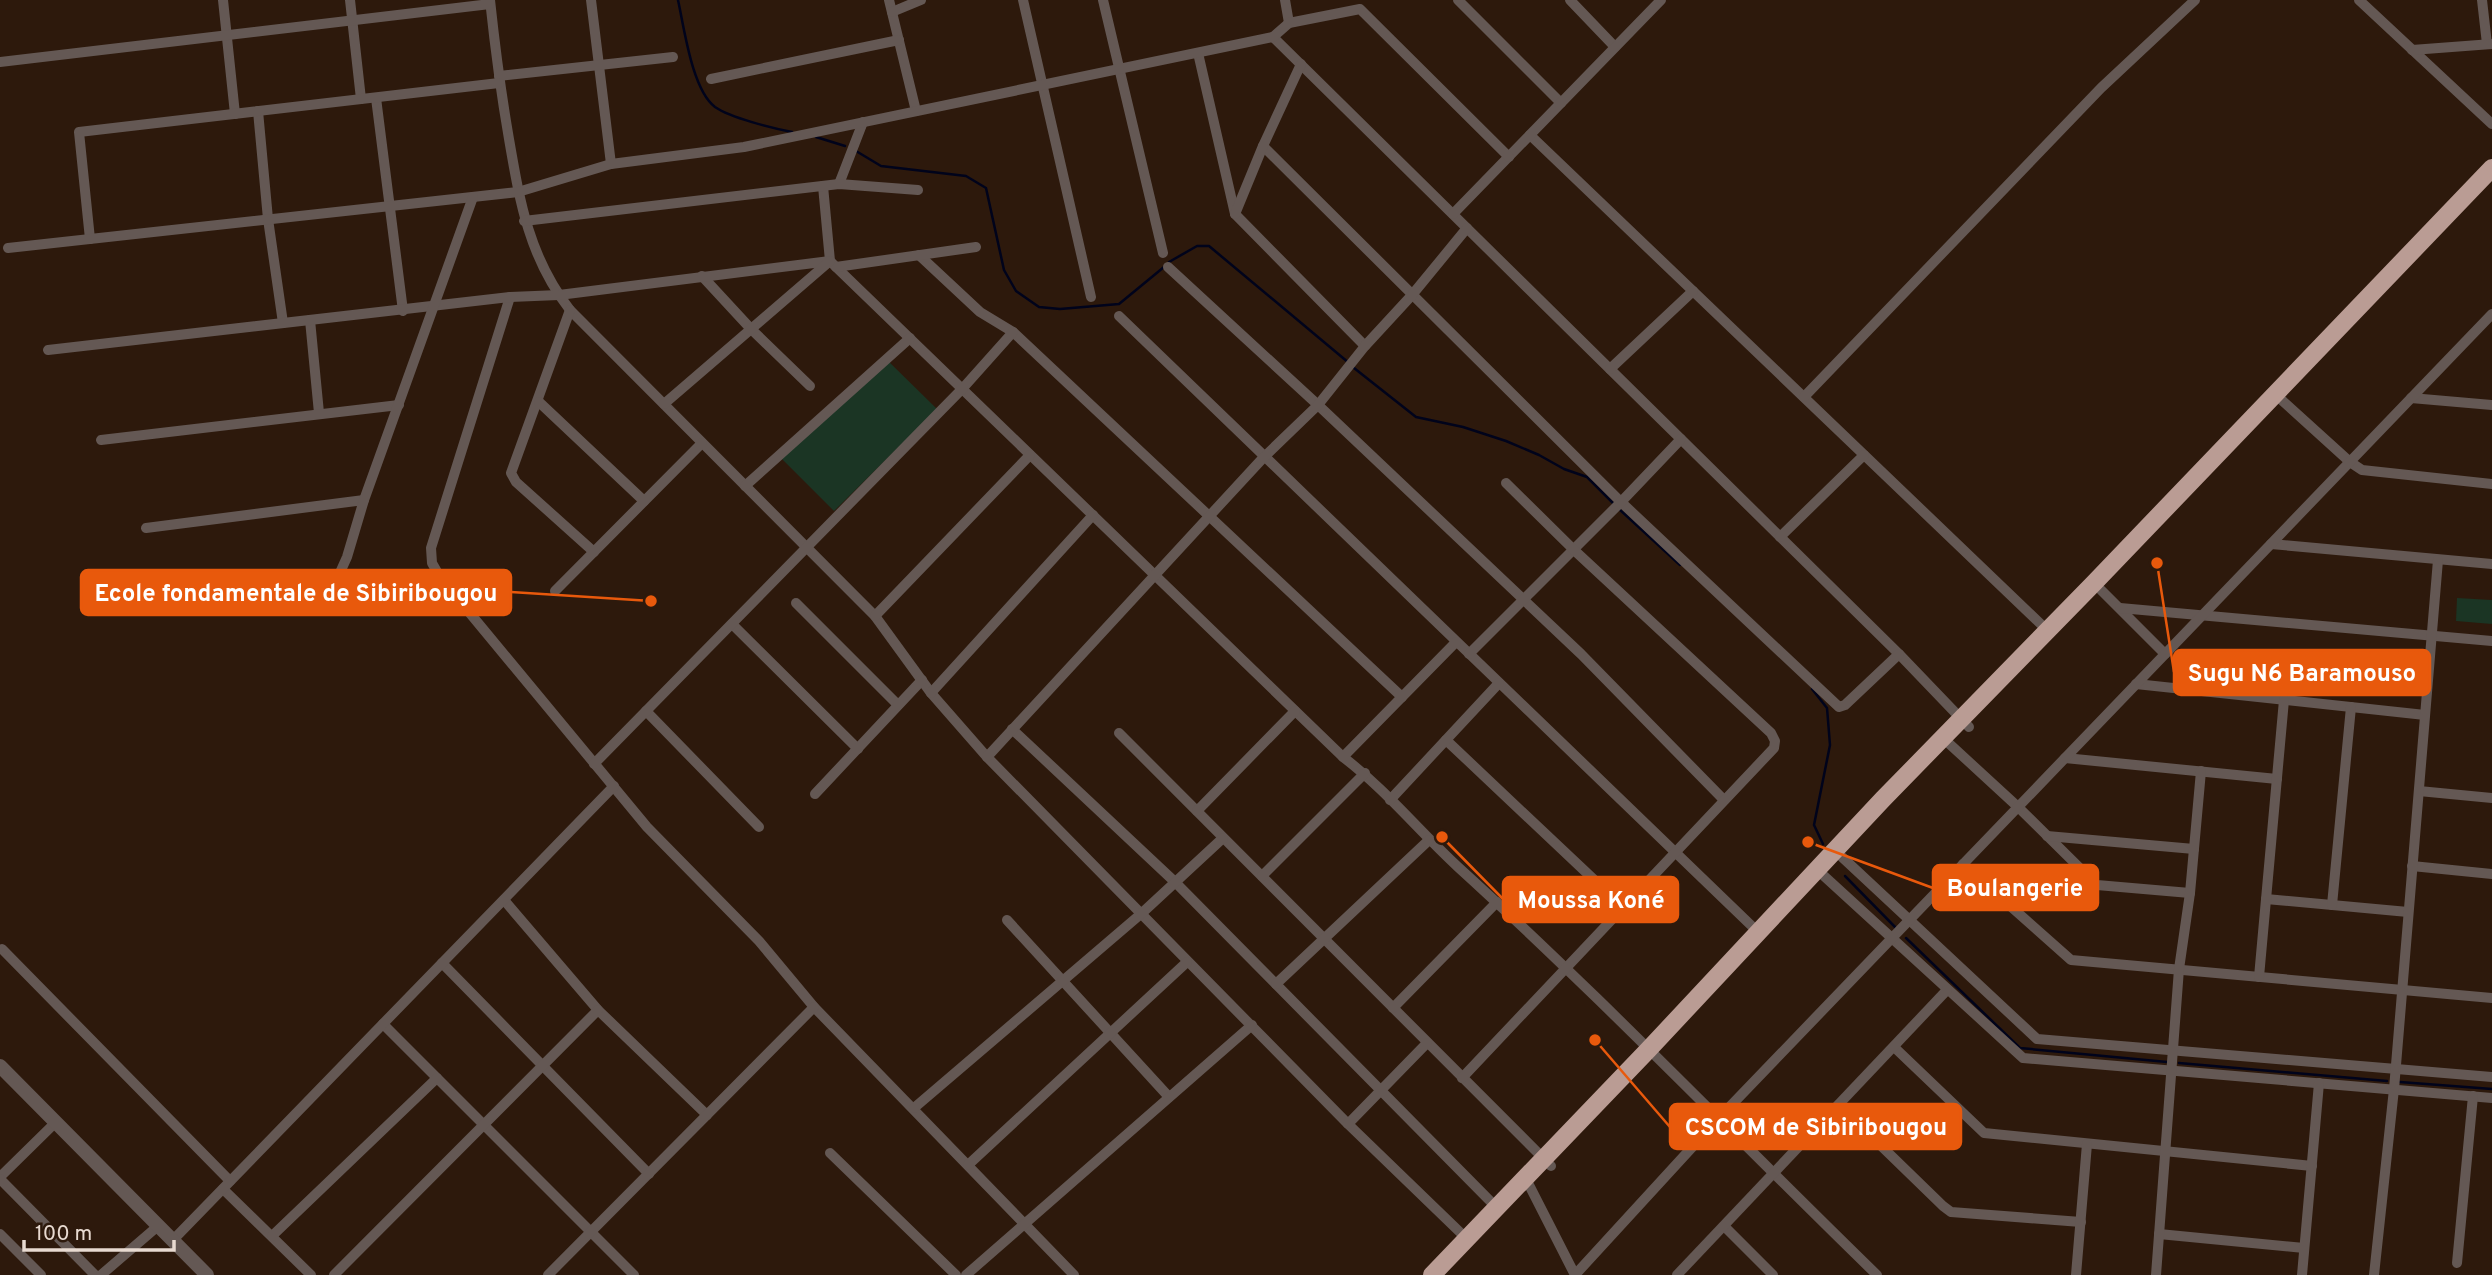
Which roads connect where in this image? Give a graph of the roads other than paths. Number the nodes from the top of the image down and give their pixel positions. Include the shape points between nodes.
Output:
1 (223, 0) edge
2 (350, 0) edge
3 (591, 0) edge
4 (889, 0) edge
5 (922, 0) edge
6 (1023, 0) edge
7 (1103, 0) edge
8 (1285, 0) edge
9 (1458, 0) edge
10 (1570, 0) edge
11 (1661, 0) edge
12 (2195, 0) edge
13 (2359, 0) edge
14 (2482, 0) edge
15 (490, 2) edge
16 (892, 12) junction
17 (352, 20) junction
18 (1289, 23) junction
19 (226, 35) junction
20 (1273, 37) junction
21 (899, 40) junction
22 (2489, 44) edge
23 (1615, 47) junction
24 (2412, 50) junction
25 (1198, 53) junction
26 (673, 57) dead end
27 (0, 62) edge
28 (1301, 64) junction
29 (599, 65) junction
30 (1119, 69) junction
31 (710, 79) dead end
32 (499, 80) junction
33 (1042, 85) junction
34 (376, 97) junction
35 (361, 99) junction
36 (1561, 103) junction
37 (258, 111) junction
38 (916, 111) junction
39 (235, 114) junction
40 (863, 122) junction
41 (2492, 124) edge
42 (1530, 135) junction
43 (1263, 146) junction
44 (1509, 157) junction
45 (611, 164) junction
46 (2492, 168) edge
47 (2492, 182) edge
48 (839, 184) junction
49 (824, 186) junction
50 (918, 190) dead end
51 (518, 192) junction
52 (473, 197) junction
53 (388, 206) junction
54 (1453, 214) junction
55 (1235, 215) junction
56 (268, 219) junction
57 (524, 221) junction
58 (1467, 228) junction
59 (90, 239) junction
60 (976, 247) dead end
61 (8, 248) dead end
62 (1163, 253) dead end
63 (919, 255) junction
64 (833, 264) junction
65 (1168, 267) dead end
66 (702, 275) junction
67 (1693, 291) junction
68 (559, 295) junction
69 (1412, 295) junction
70 (1091, 297) dead end
71 (510, 298) junction
72 (434, 306) junction
73 (570, 310) junction
74 (403, 311) junction
75 (2492, 314) edge
76 (1119, 316) dead end
77 (310, 320) junction
78 (283, 323) junction
79 (751, 329) junction
80 (1013, 332) junction
81 (910, 338) junction
82 (1365, 346) junction
83 (48, 350) dead end
84 (1610, 369) junction
85 (810, 386) dead end
86 (963, 388) junction
87 (1804, 397) junction
88 (2279, 397) junction
89 (2411, 398) junction
90 (538, 402) junction
91 (664, 404) junction
92 (399, 405) junction
93 (1318, 405) junction
94 (2492, 405) edge
95 (319, 413) junction
96 (1681, 439) junction
97 (101, 440) dead end
98 (702, 443) junction
99 (1030, 455) junction
100 (1864, 455) junction
101 (1263, 458) junction
102 (2350, 462) junction
103 (1506, 483) dead end
104 (2492, 484) edge
105 (745, 485) junction
106 (364, 500) junction
107 (644, 501) junction
108 (1621, 502) junction
109 (1093, 515) junction
110 (1210, 515) junction
111 (146, 528) dead end
112 (1780, 537) junction
113 (2271, 544) junction
114 (807, 548) junction
115 (1574, 550) junction
116 (594, 552) junction
117 (2438, 559) junction
118 (2492, 564) edge
119 (1155, 575) junction
120 (2101, 590) junction
121 (555, 591) dead end
122 (1524, 600) junction
123 (796, 603) dead end
124 (2120, 608) junction
125 (210, 611) dead end
126 (2202, 615) junction
127 (875, 616) junction
128 (732, 624) junction
129 (2048, 631) junction
130 (2432, 636) junction
131 (2492, 641) edge
132 (1456, 642) junction
133 (1469, 654) junction
134 (1899, 654) junction
135 (2165, 654) junction
136 (922, 680) junction
137 (1499, 683) junction
138 (2136, 684) junction
139 (931, 693) junction
140 (1402, 697) junction
141 (2284, 701) junction
142 (898, 705) junction
143 (2351, 707) junction
144 (646, 711) junction
145 (1295, 711) junction
146 (2425, 715) junction
147 (1965, 723) junction
148 (1012, 729) junction
149 (1119, 733) dead end
150 (1446, 740) junction
151 (1947, 742) junction
152 (858, 749) junction
153 (987, 757) junction
154 (1343, 757) junction
155 (2065, 758) junction
156 (594, 764) junction
157 (2201, 772) junction
158 (1365, 774) junction
159 (2277, 779) junction
160 (614, 786) junction
161 (2418, 791) junction
162 (815, 794) dead end
163 (2492, 798) edge
164 (1723, 799) junction
165 (1390, 800) junction
166 (2018, 807) junction
167 (1197, 811) junction
168 (759, 827) dead end
169 (2047, 836) junction
170 (1223, 838) junction
171 (1429, 839) junction
172 (2194, 849) junction
173 (1675, 853) junction
174 (1842, 857) junction
175 (1963, 864) junction
176 (2412, 866) junction
177 (2492, 874) edge
178 (1262, 876) junction
179 (1824, 876) junction
180 (1175, 882) junction
181 (2190, 893) junction
182 (2266, 899) junction
183 (504, 900) junction
184 (1497, 902) junction
185 (2332, 905) junction
186 (1624, 908) junction
187 (2409, 912) junction
188 (1142, 913) junction
189 (1007, 920) dead end
190 (1909, 920) junction
191 (1758, 932) junction
192 (1891, 938) junction
193 (1324, 939) junction
194 (2, 949) dead end
195 (1187, 962) junction
196 (442, 963) junction
197 (1566, 967) junction
198 (2179, 969) junction
199 (2259, 977) junction
200 (1063, 982) junction
201 (1276, 984) junction
202 (1947, 990) junction
203 (2402, 990) junction
204 (2492, 998) edge
205 (814, 1007) junction
206 (1393, 1008) junction
207 (598, 1010) junction
208 (383, 1024) junction
209 (1252, 1026) junction
210 (1110, 1032) junction
211 (1427, 1043) junction
212 (1894, 1047) junction
213 (2174, 1049) junction
214 (1653, 1053) junction
215 (0, 1066) edge
216 (543, 1066) junction
217 (2395, 1069) junction
218 (2172, 1071) junction
219 (1462, 1077) junction
220 (2492, 1077) edge
221 (437, 1078) junction
222 (2319, 1083) junction
223 (1381, 1090) junction
224 (2394, 1090) junction
225 (2473, 1096) junction
226 (1169, 1097) junction
227 (2492, 1098) edge
228 (1839, 1105) junction
229 (914, 1108) junction
230 (708, 1115) junction
231 (1718, 1119) junction
232 (56, 1122) junction
233 (1348, 1124) junction
234 (484, 1125) junction
235 (2087, 1144) junction
236 (2167, 1152) junction
237 (830, 1153) dead end
238 (1547, 1163) junction
239 (968, 1165) junction
240 (2312, 1166) junction
241 (649, 1174) junction
242 (1773, 1175) junction
243 (0, 1178) edge
244 (1528, 1183) junction
245 (227, 1185) junction
246 (1497, 1208) junction
247 (2081, 1222) junction
248 (1024, 1224) junction
249 (158, 1226) junction
250 (1725, 1227) junction
251 (591, 1232) junction
252 (0, 1234) edge
253 (2160, 1234) junction
254 (272, 1236) junction
255 (1467, 1239) junction
256 (173, 1240) junction
257 (2304, 1248) junction
258 (2457, 1264) dead end
259 (41, 1275) edge
260 (95, 1275) edge
261 (101, 1275) edge
262 (207, 1275) edge
263 (311, 1275) edge
264 (334, 1275) edge
265 (548, 1275) edge
266 (634, 1275) edge
267 (956, 1275) edge
268 (966, 1275) edge
269 (1074, 1275) edge
270 (1432, 1275) edge
271 (1447, 1275) edge
272 (1575, 1275) edge
273 (1676, 1275) edge
274 (1773, 1275) edge
275 (1877, 1275) edge
276 (2076, 1275) edge
277 (2156, 1275) edge
278 (2302, 1275) edge
279 (2374, 1275) edge

1 - 19 street
2 - 17 street
3 - 29 street
4 - 16 street
5 - 16 street
6 - 33 street
7 - 30 street
8 - 18 street
9 - 36 street
10 - 23 street
11 - 23 street
12 - 87 street via 2101,88
13 - 24 street
14 - 22 street
15 - 17 street
15 - 32 street
16 - 21 street
17 - 19 street
17 - 35 street
18 - 20 street
18 - 44 street via 1360,9
19 - 27 street
19 - 39 street
20 - 25 street
20 - 28 street
21 - 31 street
21 - 38 street
22 - 24 street
23 - 36 street
24 - 41 street
25 - 30 street
25 - 55 street
26 - 29 street
28 - 43 street
28 - 54 street
29 - 32 street
29 - 45 street
30 - 33 street
30 - 62 street
32 - 34 street
32 - 51 street
33 - 38 street
33 - 70 street
34 - 35 street
34 - 53 street
35 - 37 street
36 - 42 street
37 - 39 street
37 - 56 street
38 - 40 street
39 - 59 street via 79,132
40 - 45 street via 744,147
40 - 48 street
42 - 44 street
42 - 67 street
43 - 55 street
43 - 69 street
44 - 54 street
45 - 51 street
46 - 88 highway
47 - 88 highway
48 - 49 street
48 - 50 street
49 - 57 street
49 - 64 street
51 - 52 street
51 - 57 street
52 - 53 street
52 - 72 street
53 - 56 street
53 - 74 street
54 - 58 street
55 - 82 street
56 - 59 street
56 - 78 street
57 - 68 street via 537,258
58 - 69 street
58 - 84 street
59 - 61 street
60 - 63 street
63 - 64 street
63 - 80 street via 959,295
64 - 66 street
64 - 79 street
64 - 81 street
65 - 93 street
66 - 68 street
66 - 79 street
67 - 84 street
67 - 87 street
68 - 71 street
68 - 73 street
69 - 82 street
69 - 108 street
71 - 72 street
71 - 156 street via 431,548 432,563
72 - 74 street
72 - 92 street
73 - 90 street
73 - 91 street
74 - 77 street
75 - 89 street
76 - 101 street
77 - 78 street
77 - 95 street
78 - 83 street
79 - 85 street
79 - 91 street
80 - 86 street
80 - 110 street
81 - 86 street
81 - 105 street
82 - 93 street
84 - 96 street
86 - 99 street
86 - 114 street
87 - 100 street
88 - 102 street
88 - 120 highway
88 - 129 highway
89 - 94 street
89 - 102 street
90 - 107 street
90 - 116 street via 512,478
91 - 98 street
92 - 95 street
92 - 106 street
93 - 101 street
93 - 122 street
95 - 97 street
96 - 108 street
96 - 112 street
98 - 105 street
98 - 107 street
99 - 109 street
99 - 127 street
100 - 112 street
100 - 129 street
101 - 110 street
101 - 132 street
102 - 104 street via 2378,473
102 - 113 street
103 - 115 street
105 - 114 street
106 - 111 street
106 - 125 street via 343,568 328,592
107 - 116 street
108 - 115 street
108 - 134 street via 1839,707
109 - 119 street
109 - 139 street
110 - 119 street
110 - 140 street
112 - 134 street
113 - 117 street
113 - 126 street
114 - 127 street
114 - 128 street
115 - 122 street
115 - 164 street via 1771,733 1774,748
116 - 121 street
117 - 118 street
117 - 130 street
119 - 145 street
119 - 148 street
120 - 124 street
120 - 147 highway
122 - 133 street
122 - 164 street
123 - 142 street
124 - 126 street
124 - 135 street
126 - 130 street
126 - 135 street
127 - 136 street
128 - 144 street
128 - 152 street
129 - 147 highway
130 - 131 street
130 - 146 street
132 - 133 street
132 - 140 street
133 - 137 street
134 - 147 street
135 - 138 street
136 - 139 street
136 - 142 street
137 - 150 street
137 - 173 street
138 - 141 street
138 - 155 street
139 - 153 street
140 - 154 street
141 - 143 street
141 - 159 street
142 - 152 street
143 - 146 street
143 - 185 street
144 - 156 street
144 - 168 street
145 - 154 street
145 - 167 street
146 - 161 street
147 - 151 highway
148 - 153 street
148 - 180 street
149 - 167 street
150 - 165 street
150 - 186 street
151 - 166 street
151 - 174 highway
151 - 191 highway
152 - 162 street
153 - 188 street
154 - 158 street
155 - 157 street
155 - 166 street
156 - 160 street
157 - 159 street
157 - 172 street
158 - 165 street
158 - 178 street
159 - 182 street
160 - 183 street
160 - 205 street via 647,827 759,940
161 - 163 street
161 - 176 street
164 - 173 street
165 - 171 street
166 - 169 street
166 - 175 street
167 - 170 street
169 - 172 street
169 - 181 street via 2097,885
170 - 178 street
170 - 180 street
171 - 184 street
171 - 193 street
172 - 181 street
173 - 186 street
173 - 191 street
174 - 179 highway
174 - 190 street
175 - 190 street
175 - 198 street via 2071,960
176 - 177 street
176 - 187 street
178 - 193 street
179 - 192 street
179 - 214 highway
180 - 188 street
180 - 201 street
181 - 198 street
182 - 185 street
182 - 199 street
183 - 196 street
183 - 207 street
184 - 197 street
184 - 206 street
185 - 187 street
186 - 197 street
187 - 203 street
188 - 195 street
188 - 200 street
189 - 200 street
190 - 192 street
190 - 213 street via 2037,1039
191 - 214 highway
192 - 202 street
192 - 231 street
193 - 201 street
193 - 206 street
194 - 245 street
195 - 209 street
195 - 210 street
196 - 208 street
196 - 216 street
197 - 214 street
197 - 219 street
198 - 199 street
198 - 213 street
199 - 203 street
200 - 210 street
200 - 229 street
201 - 223 street
202 - 212 street
202 - 218 street via 2023,1058
203 - 204 street
203 - 217 street
205 - 229 street
205 - 230 street
206 - 211 street
207 - 216 street
207 - 230 street
208 - 221 street
208 - 245 street
209 - 226 street
209 - 233 street
210 - 226 street
210 - 239 street
211 - 219 street
211 - 223 street
212 - 228 street
212 - 235 street via 1984,1133
213 - 217 street
213 - 218 street
214 - 231 street
214 - 238 highway
215 - 232 street
216 - 234 street
216 - 241 street
217 - 220 street
217 - 224 street
218 - 222 street
218 - 236 street
219 - 238 street
221 - 234 street
221 - 254 street
222 - 224 street
222 - 240 street
223 - 233 street
223 - 246 street
224 - 225 street
224 - 279 street
225 - 227 street
225 - 258 street
226 - 248 street
228 - 242 street
228 - 247 street via 1951,1212
229 - 239 street
230 - 241 street
231 - 242 street
231 - 272 street
232 - 243 street
232 - 249 street
233 - 255 street
234 - 251 street
234 - 264 street
235 - 236 street
235 - 247 street
236 - 240 street
236 - 253 street
237 - 267 street
238 - 244 highway
239 - 248 street
240 - 257 street
241 - 251 street
242 - 250 street
242 - 275 street
243 - 260 street
244 - 246 highway
244 - 271 highway
244 - 272 street
245 - 254 street
245 - 256 street
246 - 255 highway
247 - 276 street
248 - 268 street
248 - 269 street
249 - 256 street
249 - 261 street
250 - 273 street
250 - 274 street
251 - 265 street
251 - 266 street
252 - 259 street
253 - 257 street
253 - 277 street
254 - 263 street
255 - 270 highway
256 - 262 street
257 - 278 street

